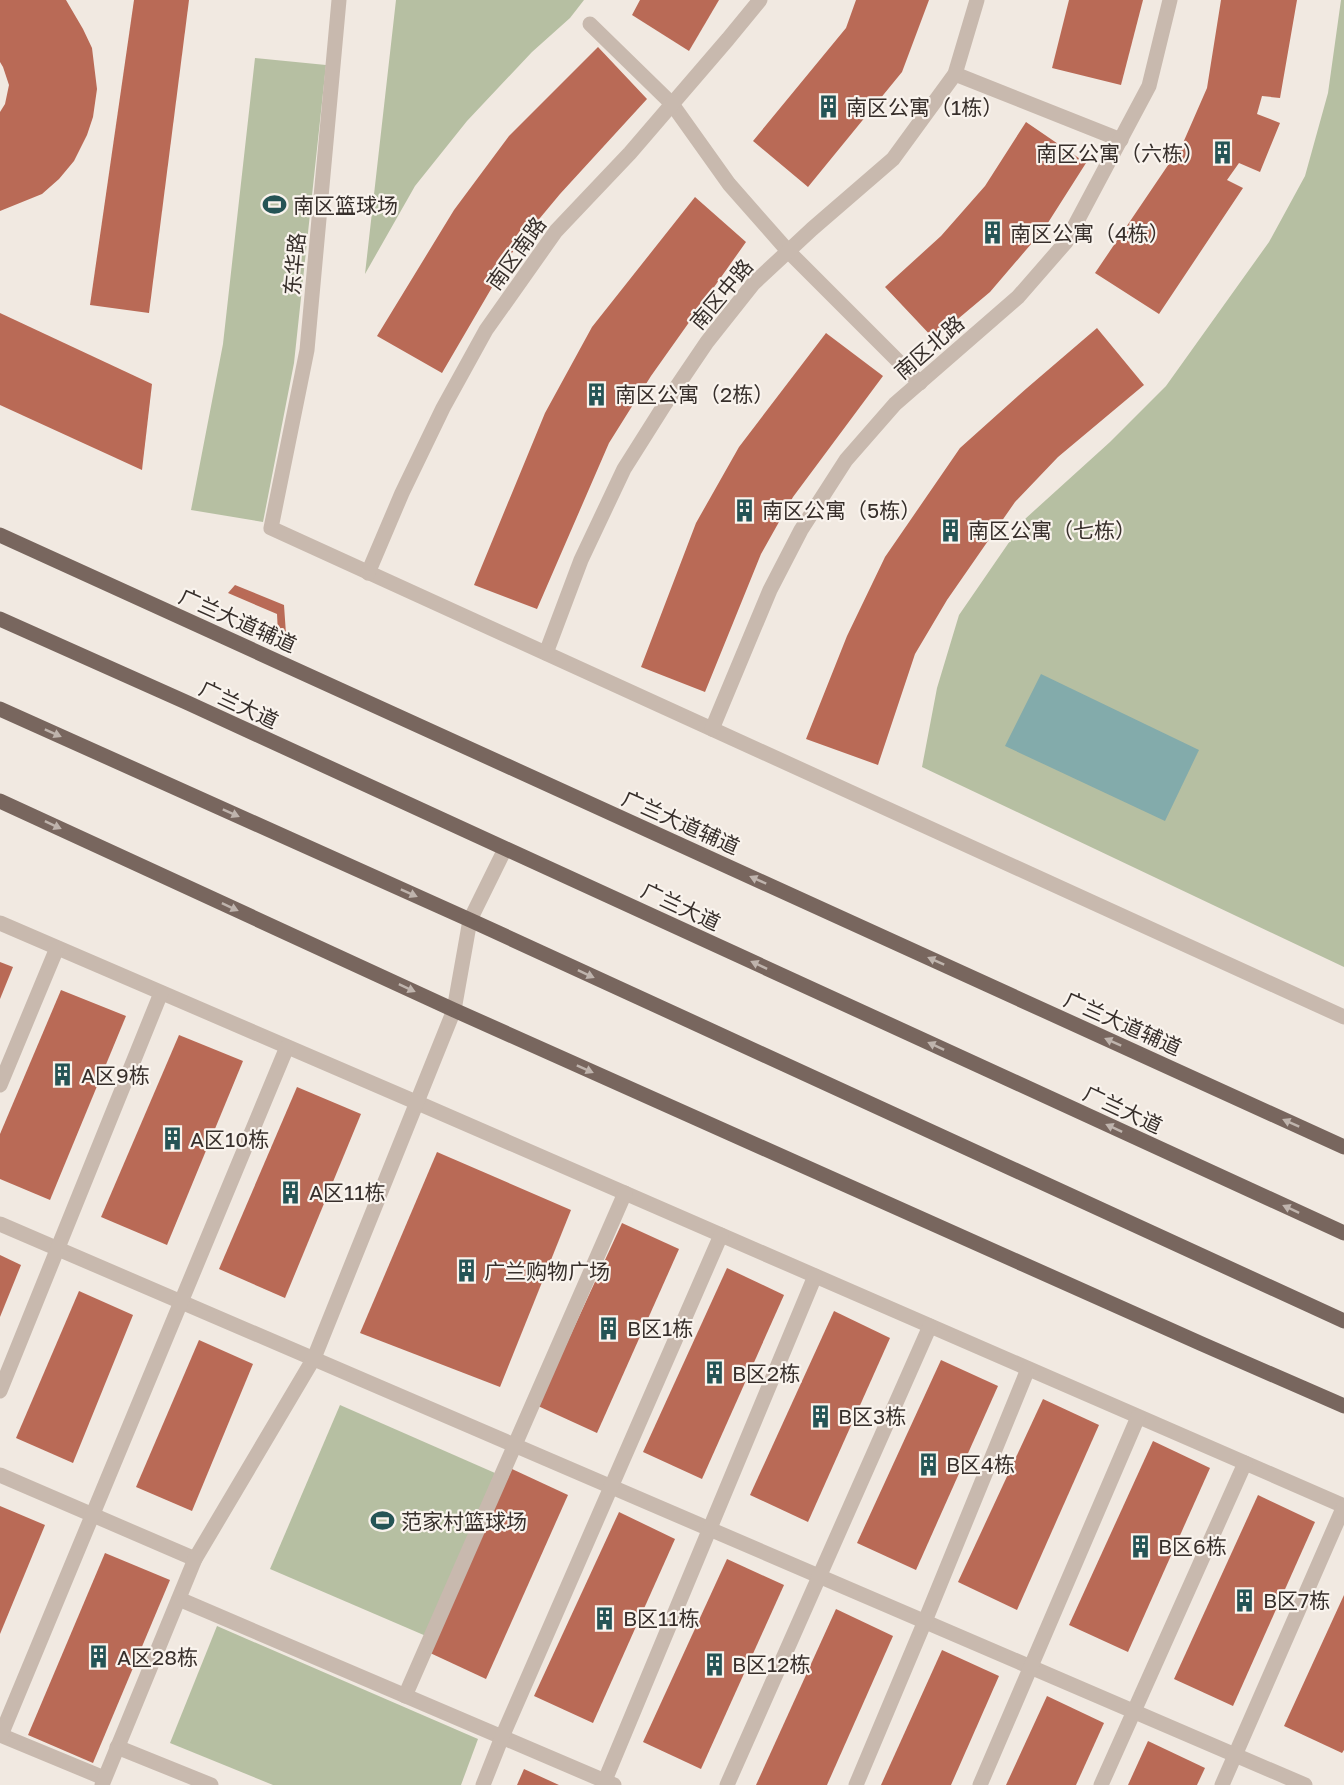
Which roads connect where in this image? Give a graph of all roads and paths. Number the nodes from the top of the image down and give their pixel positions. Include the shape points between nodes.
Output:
1 (339, 0) edge
2 (760, 0) edge
3 (977, 0) edge
4 (1170, 0) edge
5 (590, 24) dead end
6 (955, 74) junction
7 (672, 104) junction
8 (1121, 140) junction
9 (788, 251) junction
10 (920, 382) junction
11 (0, 535) edge
12 (368, 573) junction
13 (0, 619) edge
14 (546, 654) junction
15 (0, 709) edge
16 (712, 729) junction
17 (0, 801) edge
18 (505, 849) junction
19 (470, 920) junction
20 (0, 923) edge
21 (57, 948) junction
22 (161, 993) junction
23 (454, 1010) junction
24 (1344, 1017) edge
25 (287, 1047) junction
26 (0, 1085) edge
27 (418, 1103) junction
28 (1344, 1147) edge
29 (625, 1193) junction
30 (0, 1224) edge
31 (1344, 1233) edge
32 (721, 1235) junction
33 (58, 1248) junction
34 (815, 1276) junction
35 (182, 1301) junction
36 (1344, 1321) edge
37 (930, 1326) junction
38 (314, 1358) junction
39 (1028, 1369) junction
40 (0, 1391) edge
41 (1344, 1406) edge
42 (1138, 1417) junction
43 (515, 1445) junction
44 (1245, 1463) junction
45 (0, 1475) edge
46 (611, 1486) junction
47 (1344, 1506) edge
48 (93, 1515) junction
49 (711, 1529) junction
50 (195, 1559) junction
51 (819, 1576) junction
52 (179, 1599) junction
53 (925, 1621) junction
54 (1030, 1666) junction
55 (405, 1696) junction
56 (1135, 1712) junction
57 (1, 1735) edge
58 (502, 1737) junction
59 (117, 1747) junction
60 (1236, 1755) junction
61 (103, 1782) edge
62 (607, 1784) edge
63 (211, 1785) edge
64 (483, 1785) edge
65 (727, 1785) edge
66 (856, 1785) edge
67 (980, 1785) edge
68 (1101, 1785) edge
69 (1222, 1785) edge
70 (1305, 1785) edge

1 - 12 street, 东华路 via 307,350 270,528
2 - 7 street, 南区南路
3 - 6 street, 南区中路
4 - 8 street, 南区北路 via 1149,86
5 - 7 street
6 - 8 street
6 - 9 street, 南区中路 via 893,159
7 - 9 street via 729,184
7 - 12 street, 南区南路 via 556,231 486,330 438,419
8 - 10 street, 南区北路 via 1066,242 1018,297
9 - 10 street
9 - 14 street, 南区中路 via 753,284 707,342 624,469 581,560
10 - 16 street, 南区北路 via 846,460 801,530 770,590
28 -> 11 main road, 广兰大道辅道
12 - 14 street
13 - 18 main road, 广兰大道
14 - 16 street
15 -> 19 main road
16 - 24 street
17 -> 23 main road
18 - 19 street
31 -> 18 main road, 广兰大道
19 - 23 street
19 -> 36 main road
20 - 21 street
21 - 22 street
21 - 26 street
22 - 25 street
22 - 33 street
23 - 27 street
23 -> 41 main road
25 - 27 street
25 - 35 street
27 - 29 street
27 - 38 street
29 - 32 street
29 - 43 street
30 - 33 street
32 - 34 street
32 - 46 street
33 - 35 street
33 - 40 street
34 - 37 street
34 - 49 street
35 - 38 street
35 - 48 street
37 - 39 street
37 - 51 street
38 - 43 street
38 - 50 street
39 - 42 street
39 - 53 street
42 - 44 street
42 - 54 street
43 - 46 street
43 - 55 street
44 - 47 street
44 - 56 street
45 - 48 street
46 - 49 street
46 - 58 street
47 - 60 street
48 - 50 street
48 - 57 street
49 - 51 street
49 - 62 street
50 - 52 street
51 - 53 street
51 - 65 street
52 - 55 street
52 - 59 street
53 - 54 street
53 - 66 street
54 - 56 street
54 - 67 street
55 - 58 street
56 - 60 street
56 - 68 street
57 - 61 street
58 - 62 street
58 - 64 street
59 - 61 street
59 - 63 street
60 - 69 street
60 - 70 street

